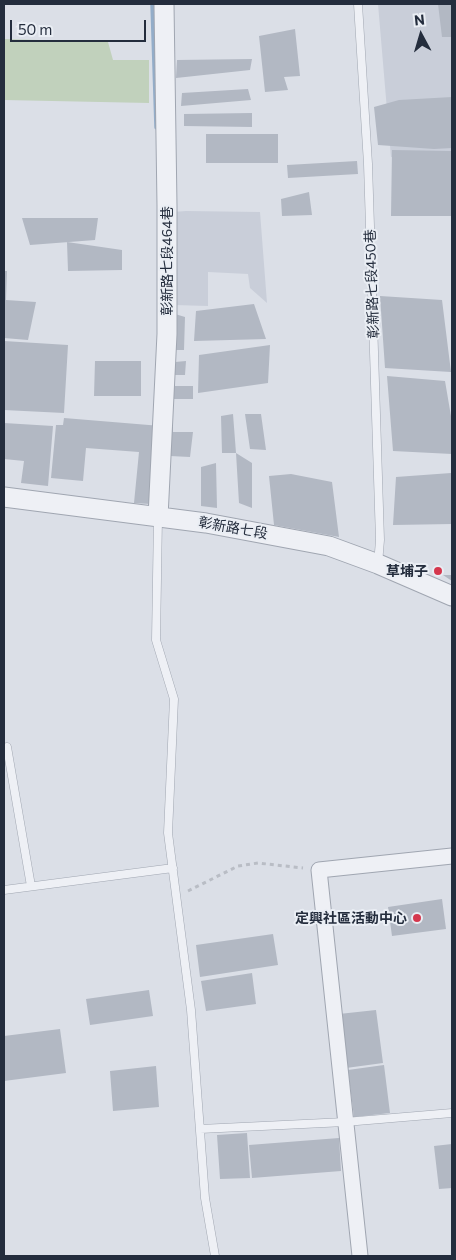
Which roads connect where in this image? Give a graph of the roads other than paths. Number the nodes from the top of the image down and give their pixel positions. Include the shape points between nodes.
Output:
1 (164, 4) edge
2 (358, 4) edge
3 (4, 497) edge
4 (158, 517) junction
5 (378, 564) junction
6 (452, 596) edge
7 (7, 747) dead end
8 (452, 856) edge
9 (173, 868) junction
10 (31, 886) junction
11 (4, 890) edge
12 (452, 1113) edge
13 (345, 1122) junction
14 (200, 1129) junction
15 (216, 1256) edge
16 (360, 1256) edge

1 - 4 street, 彰新路七段464巷 via 167,334
2 - 5 lane, 彰新路七段450巷 via 368,164 380,540
3 - 4 street, 彰新路七段
4 - 5 street, 彰新路七段 via 329,546
4 - 9 lane via 156,640 174,699 168,833
5 - 6 street, 彰新路七段
7 - 10 lane
8 - 13 street via 319,870
9 - 10 lane
9 - 14 lane via 191,1010
10 - 11 lane
12 - 13 lane
13 - 14 lane
13 - 16 street
14 - 15 lane via 205,1198

